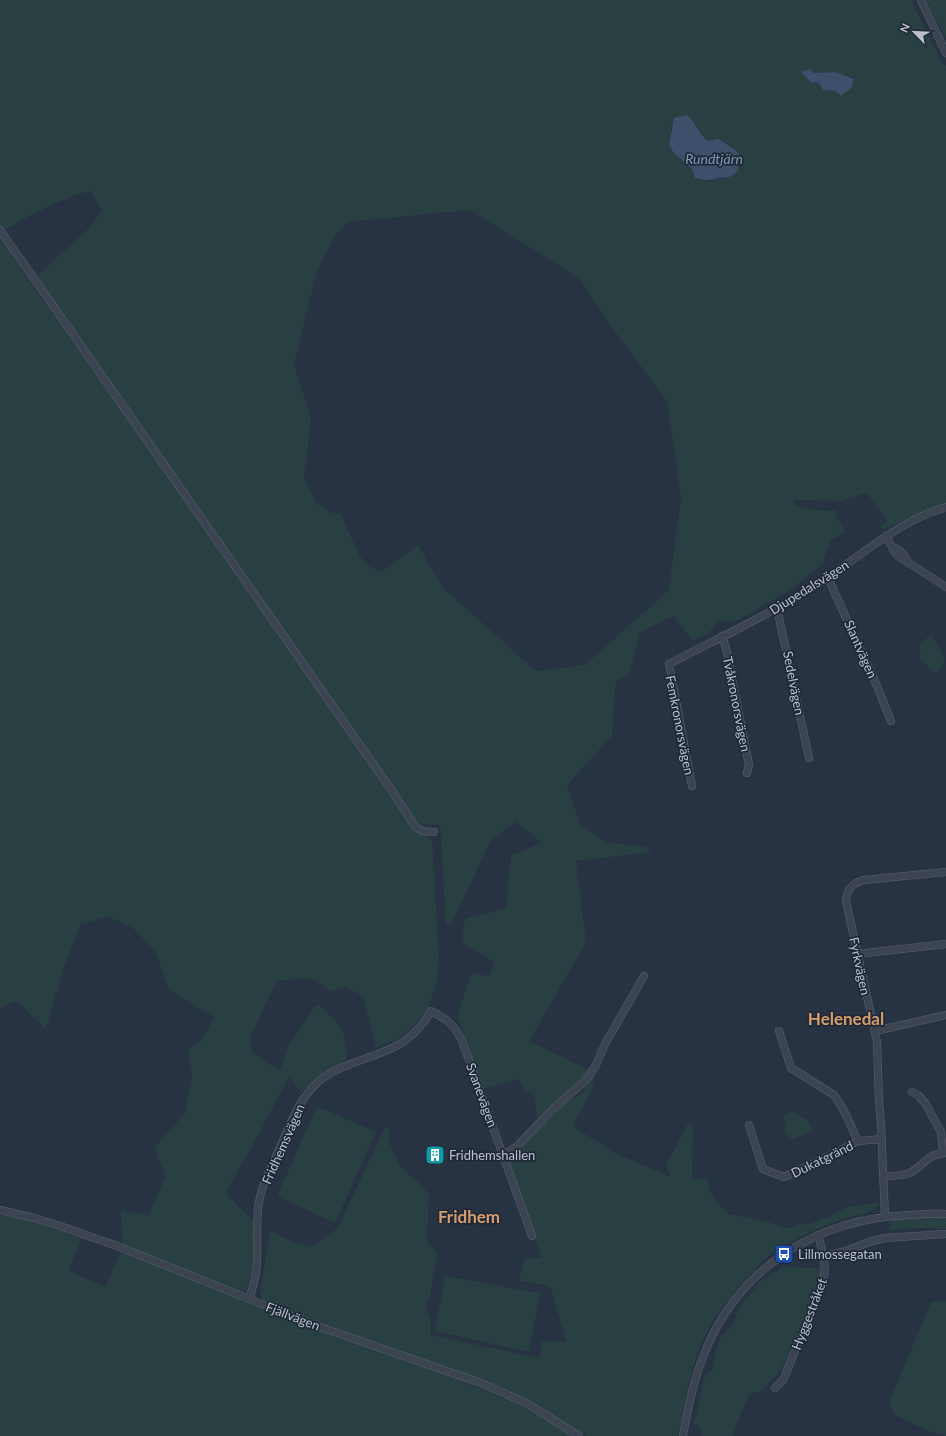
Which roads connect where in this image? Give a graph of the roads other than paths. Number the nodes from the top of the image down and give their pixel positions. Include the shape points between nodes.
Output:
1 (921, 0) edge
2 (946, 53) edge
3 (0, 230) edge
4 (946, 506) edge
5 (886, 536) junction
6 (828, 578) junction
7 (946, 587) edge
8 (777, 608) junction
9 (722, 636) junction
10 (669, 664) joint
11 (891, 721) dead end
12 (810, 758) dead end
13 (747, 773) dead end
14 (692, 786) dead end
15 (434, 832) dead end
16 (946, 872) edge
17 (946, 944) edge
18 (857, 954) junction
19 (644, 976) dead end
20 (431, 1011) joint
21 (946, 1015) edge
22 (780, 1031) dead end
23 (875, 1031) junction
24 (912, 1092) dead end
25 (749, 1125) dead end
26 (882, 1139) junction
27 (858, 1141) junction
28 (944, 1153) edge
29 (503, 1155) junction
30 (884, 1176) junction
31 (0, 1210) edge
32 (946, 1214) edge
33 (885, 1216) junction
34 (946, 1234) edge
35 (818, 1235) junction
36 (532, 1236) dead end
37 (824, 1256) junction
38 (249, 1299) junction
39 (775, 1388) dead end
40 (579, 1436) edge
41 (683, 1436) edge

1 - 2 street
3 - 15 street via 415,826 422,831
4 - 5 street, Djupedalsvägen via 916,518
5 - 6 street, Djupedalsvägen
5 - 7 street via 908,562
6 - 8 street, Djupedalsvägen
6 - 11 street, Slantvägen
8 - 9 street, Djupedalsvägen
8 - 12 street, Sedelvägen
9 - 10 street, Djupedalsvägen
9 - 13 street, Tvåkronorsvägen via 749,765
10 - 14 street, Femkronorsvägen
16 - 18 street, Fyrkvägen via 863,880 851,886 846,901
17 - 18 street
18 - 23 street, Fyrkvägen
19 - 29 street via 586,1080 552,1109 516,1147
20 - 29 street, Svanevägen via 451,1023 459,1035
20 - 38 street, Fridhemsvägen via 410,1037 398,1045 332,1072 304,1098 264,1184 258,1210 258,1267
21 - 23 street
22 - 27 street via 791,1068 834,1095
23 - 26 street, Fyrkvägen via 878,1042
24 - 28 street via 925,1103 941,1132
25 - 27 street, Dukatgränd via 763,1169 784,1177
26 - 27 street, Dukatgränd
26 - 30 street, Fyrkvägen
28 - 30 street via 928,1158 907,1174
29 - 36 street, Svanevägen
30 - 33 street, Fyrkvägen
31 - 38 street, Fjällvägen via 34,1218 117,1246
32 - 33 street
33 - 35 street via 854,1221
34 - 37 street via 885,1238 846,1252
35 - 37 street, Hyggestråket
35 - 41 street via 791,1249 764,1268 720,1321 699,1367
37 - 39 street, Hyggestråket via 825,1277 821,1288 783,1380
38 - 40 street, Fjällvägen via 314,1325 481,1383 526,1403

